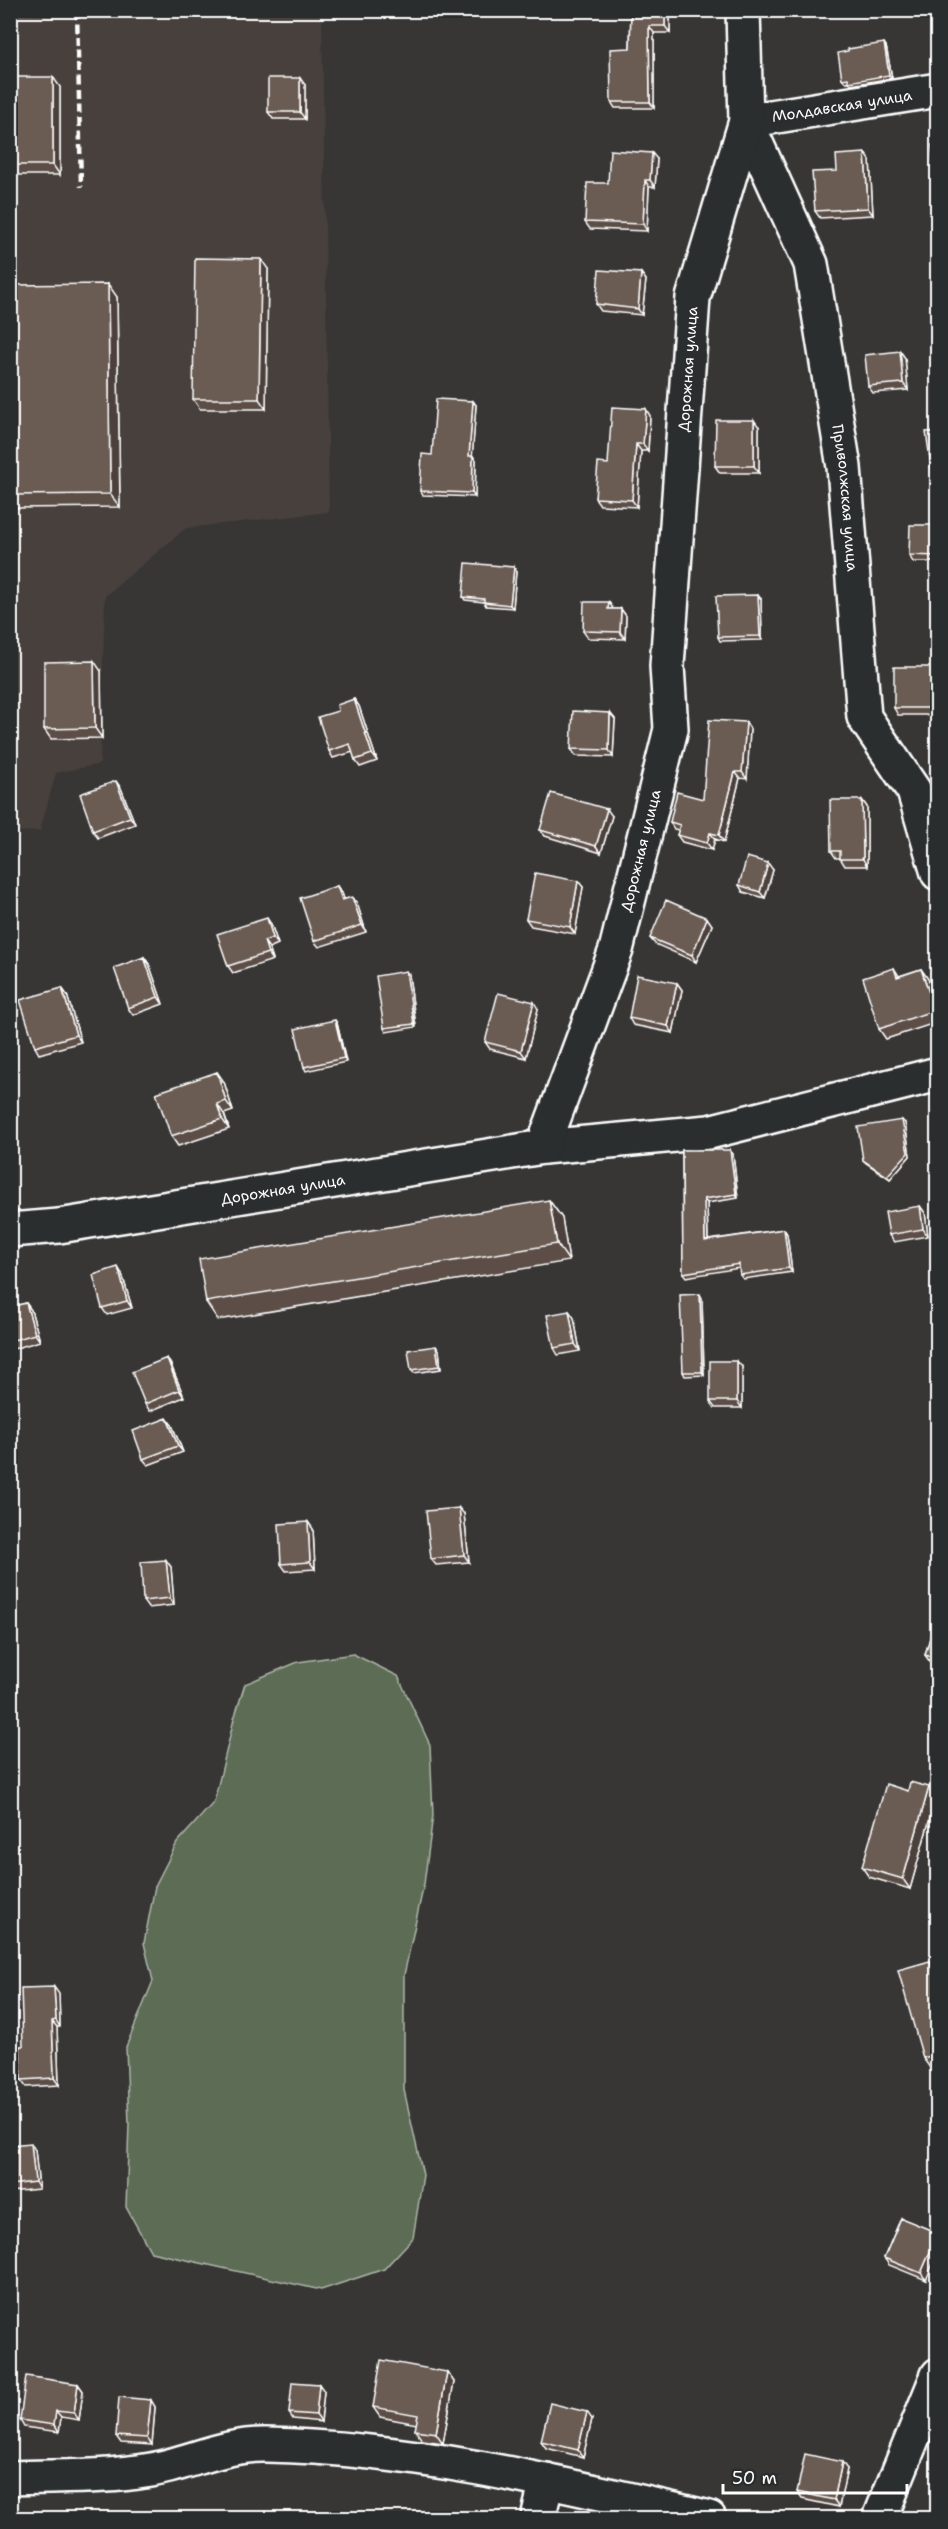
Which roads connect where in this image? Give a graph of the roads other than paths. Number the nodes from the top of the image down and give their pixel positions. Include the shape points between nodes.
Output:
1 (743, 10) edge
2 (938, 90) edge
3 (746, 121) junction
4 (926, 789) edge
5 (938, 873) edge
6 (938, 1074) edge
7 (543, 1147) junction
8 (10, 1230) edge
9 (938, 2375) edge
10 (10, 2478) edge
11 (547, 2481) junction
12 (538, 2518) edge
13 (709, 2518) edge
14 (880, 2518) edge

1 - 3 street, Дорожная улица
2 - 3 street, Молдавская улица
3 - 4 street, Приволжская улица via 811,264 844,467 864,717
3 - 7 street, Дорожная улица via 693,298 667,666 671,729 616,950
4 - 5 street, Приволжская улица
6 - 7 street via 709,1132
7 - 8 street, Дорожная улица via 59,1226
9 - 14 street
10 - 11 street via 152,2470 232,2447 265,2445 440,2460
11 - 12 street
11 - 13 street

